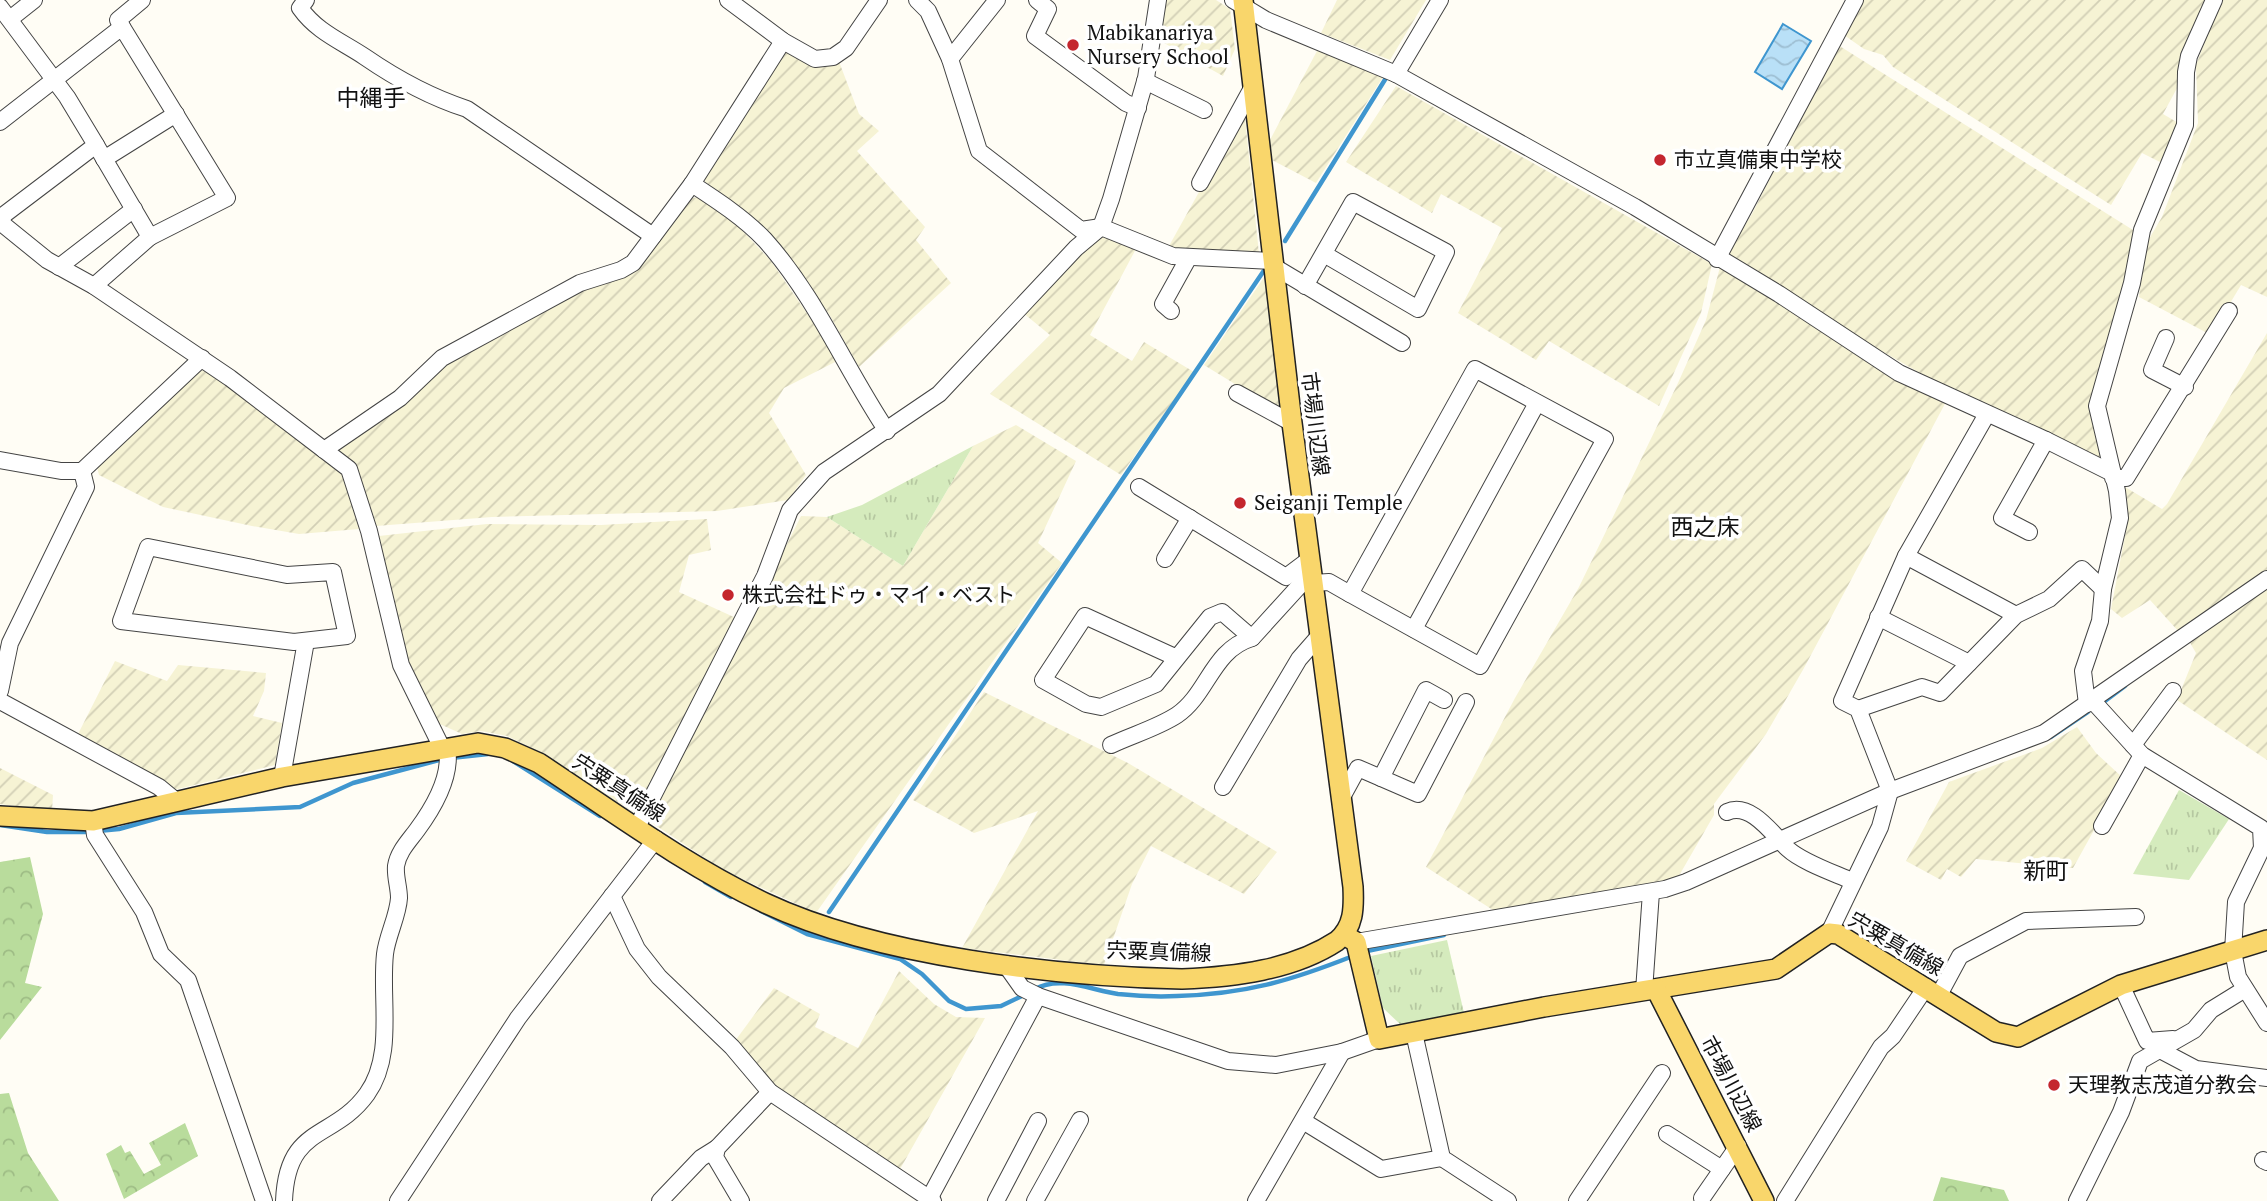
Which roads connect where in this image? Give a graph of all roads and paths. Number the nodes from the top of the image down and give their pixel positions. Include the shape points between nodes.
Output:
1 (34, 0) edge
2 (142, 0) edge
3 (727, 0) edge
4 (879, 0) edge
5 (917, 0) edge
6 (997, 0) edge
7 (1037, 0) edge
8 (1158, 0) edge
9 (1440, 0) edge
10 (1855, 0) edge
11 (2214, 0) edge
12 (1240, 2) edge
13 (298, 3) edge
14 (5, 13) edge
15 (122, 27) junction
16 (783, 41) junction
17 (950, 59) junction
18 (1396, 74) junction
19 (54, 80) junction
20 (1145, 81) junction
21 (1252, 88) junction
22 (1138, 108) junction
23 (1204, 110) dead end
24 (176, 114) junction
25 (0, 122) edge
26 (96, 145) junction
27 (104, 159) junction
28 (1200, 183) dead end
29 (692, 184) junction
30 (134, 209) junction
31 (0, 222) edge
32 (1101, 227) junction
33 (653, 236) junction
34 (150, 237) junction
35 (1324, 254) junction
36 (1189, 257) junction
37 (1717, 259) junction
38 (1273, 263) junction
39 (59, 267) junction
40 (94, 286) junction
41 (1306, 286) junction
42 (1171, 311) dead end
43 (2229, 311) dead end
44 (2166, 338) dead end
45 (1402, 343) dead end
46 (202, 358) junction
47 (2185, 387) junction
48 (1237, 393) dead end
49 (1537, 403) junction
50 (1987, 414) junction
51 (1292, 423) junction
52 (887, 431) junction
53 (2046, 440) junction
54 (324, 450) junction
55 (0, 460) edge
56 (82, 471) junction
57 (2112, 476) junction
58 (1139, 487) dead end
59 (1190, 519) junction
60 (2029, 532) dead end
61 (1906, 556) junction
62 (1165, 559) dead end
63 (1312, 571) junction
64 (2267, 579) edge
65 (2104, 589) junction
66 (1350, 594) junction
67 (2016, 615) junction
68 (1878, 617) junction
69 (1414, 629) junction
70 (1320, 635) junction
71 (1252, 638) junction
72 (306, 642) junction
73 (1177, 658) junction
74 (1969, 663) junction
75 (0, 691) edge
76 (2173, 691) dead end
77 (1444, 700) dead end
78 (0, 701) edge
79 (1466, 702) dead end
80 (2094, 705) junction
81 (1858, 709) junction
82 (1111, 745) dead end
83 (2138, 750) junction
84 (446, 753) junction
85 (282, 778) junction
86 (1381, 778) junction
87 (1223, 786) dead end
88 (1888, 797) junction
89 (1340, 799) junction
90 (176, 801) junction
91 (1727, 812) dead end
92 (0, 816) edge
93 (2102, 826) dead end
94 (637, 827) junction
95 (94, 828) junction
96 (652, 844) junction
97 (1784, 844) junction
98 (1852, 881) junction
99 (612, 896) junction
100 (1651, 896) junction
101 (2136, 917) dead end
102 (1829, 933) junction
103 (1350, 939) junction
104 (2267, 940) edge
105 (2234, 951) junction
106 (1005, 964) junction
107 (2121, 985) junction
108 (2245, 989) junction
109 (1650, 990) junction
110 (1932, 991) junction
111 (1032, 993) junction
112 (2267, 1023) edge
113 (1414, 1033) junction
114 (2183, 1037) junction
115 (1379, 1039) junction
116 (2160, 1050) junction
117 (1342, 1052) junction
118 (1662, 1073) dead end
119 (2267, 1078) edge
120 (770, 1092) junction
121 (1080, 1120) dead end
122 (1038, 1121) dead end
123 (1303, 1121) junction
124 (1667, 1134) dead end
125 (1738, 1146) junction
126 (717, 1148) junction
127 (1441, 1158) junction
128 (1722, 1169) junction
129 (1702, 1198) dead end
130 (2085, 1198) edge
131 (931, 1200) edge
132 (264, 1201) edge
133 (285, 1201) edge
134 (398, 1201) edge
135 (660, 1201) edge
136 (741, 1201) edge
137 (996, 1201) edge
138 (1035, 1201) edge
139 (1256, 1201) edge
140 (1508, 1201) edge
141 (1577, 1201) edge
142 (1764, 1201) edge
143 (1785, 1201) edge

1 - 14 street
2 - 15 street via 118,20
3 - 16 street
4 - 16 street via 846,48 833,57 815,59
5 - 17 street via 928,11
6 - 17 street
7 - 22 street via 1048,9 1035,36
8 - 20 street
9 - 18 street
10 - 37 street
11 - 57 street via 2189,56 2185,125 2142,230 2112,361 2099,395 2098,421
12 - 18 street via 1266,20
12 - 21 main road, 市場川辺線
13 - 33 street via 321,32 437,99 467,109
14 - 19 street
15 - 19 street
15 - 24 street
16 - 29 street
17 - 32 street via 979,151 1081,230
18 - 37 street via 1635,207
19 - 25 street
19 - 26 street
20 - 22 street
20 - 23 street
21 - 28 street
21 - 38 main road, 市場川辺線
22 - 32 street
24 - 27 street
24 - 34 street via 227,198
26 - 27 street
26 - 31 street
27 - 30 street
29 - 33 street
29 - 52 street via 764,239 792,274
30 - 34 street
30 - 39 street
31 - 39 street
32 - 36 street via 1172,256
32 - 52 street via 939,394
33 - 54 street via 633,263 621,270 580,284 442,358 400,398
34 - 40 street
35 - 35 street via 1353,202 1446,252 1418,309
35 - 41 street
36 - 38 street
36 - 42 street via 1163,304
37 - 50 street via 1899,373
38 - 41 street
38 - 51 main road, 市場川辺線
39 - 40 street
40 - 46 street
41 - 45 street
43 - 47 street
44 - 47 street via 2152,370
46 - 54 street
46 - 56 street
47 - 57 street via 2126,478
48 - 51 street
49 - 66 street via 1475,369
49 - 69 street
49 - 69 street via 1605,439 1480,666
50 - 53 street
50 - 61 street
51 - 63 main road, 市場川辺線
52 - 94 street via 824,472 790,510 765,576
53 - 57 street
53 - 60 street via 2002,518
54 - 84 street via 349,469 401,665
55 - 56 street
56 - 75 street via 86,486 10,643
57 - 65 street via 2120,518
58 - 59 street
59 - 62 street
59 - 63 street via 1286,577
61 - 67 street
61 - 68 street
63 - 66 street
63 - 70 main road, 市場川辺線
63 - 71 street
64 - 80 street
65 - 67 street via 2082,569 2049,599
65 - 80 street via 2100,621 2083,671
66 - 69 street
67 - 74 street
68 - 74 street
68 - 81 street via 1842,701
70 - 87 street via 1298,659
70 - 89 main road, 市場川辺線
71 - 73 street via 1222,612 1210,617
71 - 82 street via 1238,642 1223,655 1178,714
72 - 72 street via 294,642 121,621 148,547 287,575 333,572 347,636
72 - 85 street
73 - 73 street via 1156,684 1101,707 1086,704 1043,680 1084,616
74 - 81 street via 1940,693 1922,687
76 - 83 street
77 - 86 street via 1426,690
78 - 90 street
79 - 86 street via 1418,794
80 - 83 street
80 - 88 street via 2044,733
81 - 88 street
83 - 93 street
83 - 105 street via 2261,828 2262,848 2236,902
84 - 85 main road, 宍粟真備線
84 - 94 main road, 宍粟真備線 via 478,743 522,754
84 - 133 street via 448,772 429,814 396,866 399,900 385,952 383,1059 378,1078 353,1108 303,1143 285,1180
85 - 90 main road, 宍粟真備線
86 - 89 street via 1358,768
88 - 97 street
88 - 98 street via 1880,827
89 - 103 main road, 市場川辺線 via 1354,908
90 - 95 main road, 宍粟真備線
91 - 97 street via 1742,811
92 - 95 main road, 宍粟真備線
94 - 96 main road, 宍粟真備線
95 - 132 street via 144,912 161,954 187,980
96 - 99 street
96 - 106 main road, 宍粟真備線 via 816,922 874,940
97 - 98 street
97 - 100 street
98 - 102 street
99 - 120 street via 637,949 659,977 732,1047
99 - 134 street via 518,1018
100 - 103 street
100 - 109 street
101 - 110 street via 2026,922 1960,956
102 - 109 main road, 宍粟真備線 via 1776,970
102 - 110 main road, 宍粟真備線 via 1838,934
103 - 106 main road, 宍粟真備線 via 1301,959 1215,978 1152,978
103 - 115 main road
104 - 105 main road, 宍粟真備線
105 - 107 main road, 宍粟真備線
105 - 108 street
106 - 111 street
107 - 110 main road, 宍粟真備線 via 2018,1037 1996,1032
107 - 114 street via 2147,1041
108 - 112 street
108 - 114 street via 2211,1010
109 - 113 main road, 宍粟真備線
109 - 125 main road, 市場川辺線
110 - 143 street via 1881,1047
111 - 117 street via 1228,1061 1276,1065
111 - 131 street
113 - 115 main road, 宍粟真備線
113 - 127 street
114 - 116 street
115 - 117 street
116 - 119 street via 2196,1069
116 - 130 street via 2140,1061
117 - 123 street
118 - 141 street
120 - 126 street
120 - 131 street
121 - 138 street
122 - 137 street
123 - 127 street via 1381,1169
123 - 139 street
124 - 128 street
125 - 128 street
125 - 142 main road, 市場川辺線
126 - 135 street via 701,1158
126 - 136 street via 719,1169
127 - 140 street
128 - 129 street

